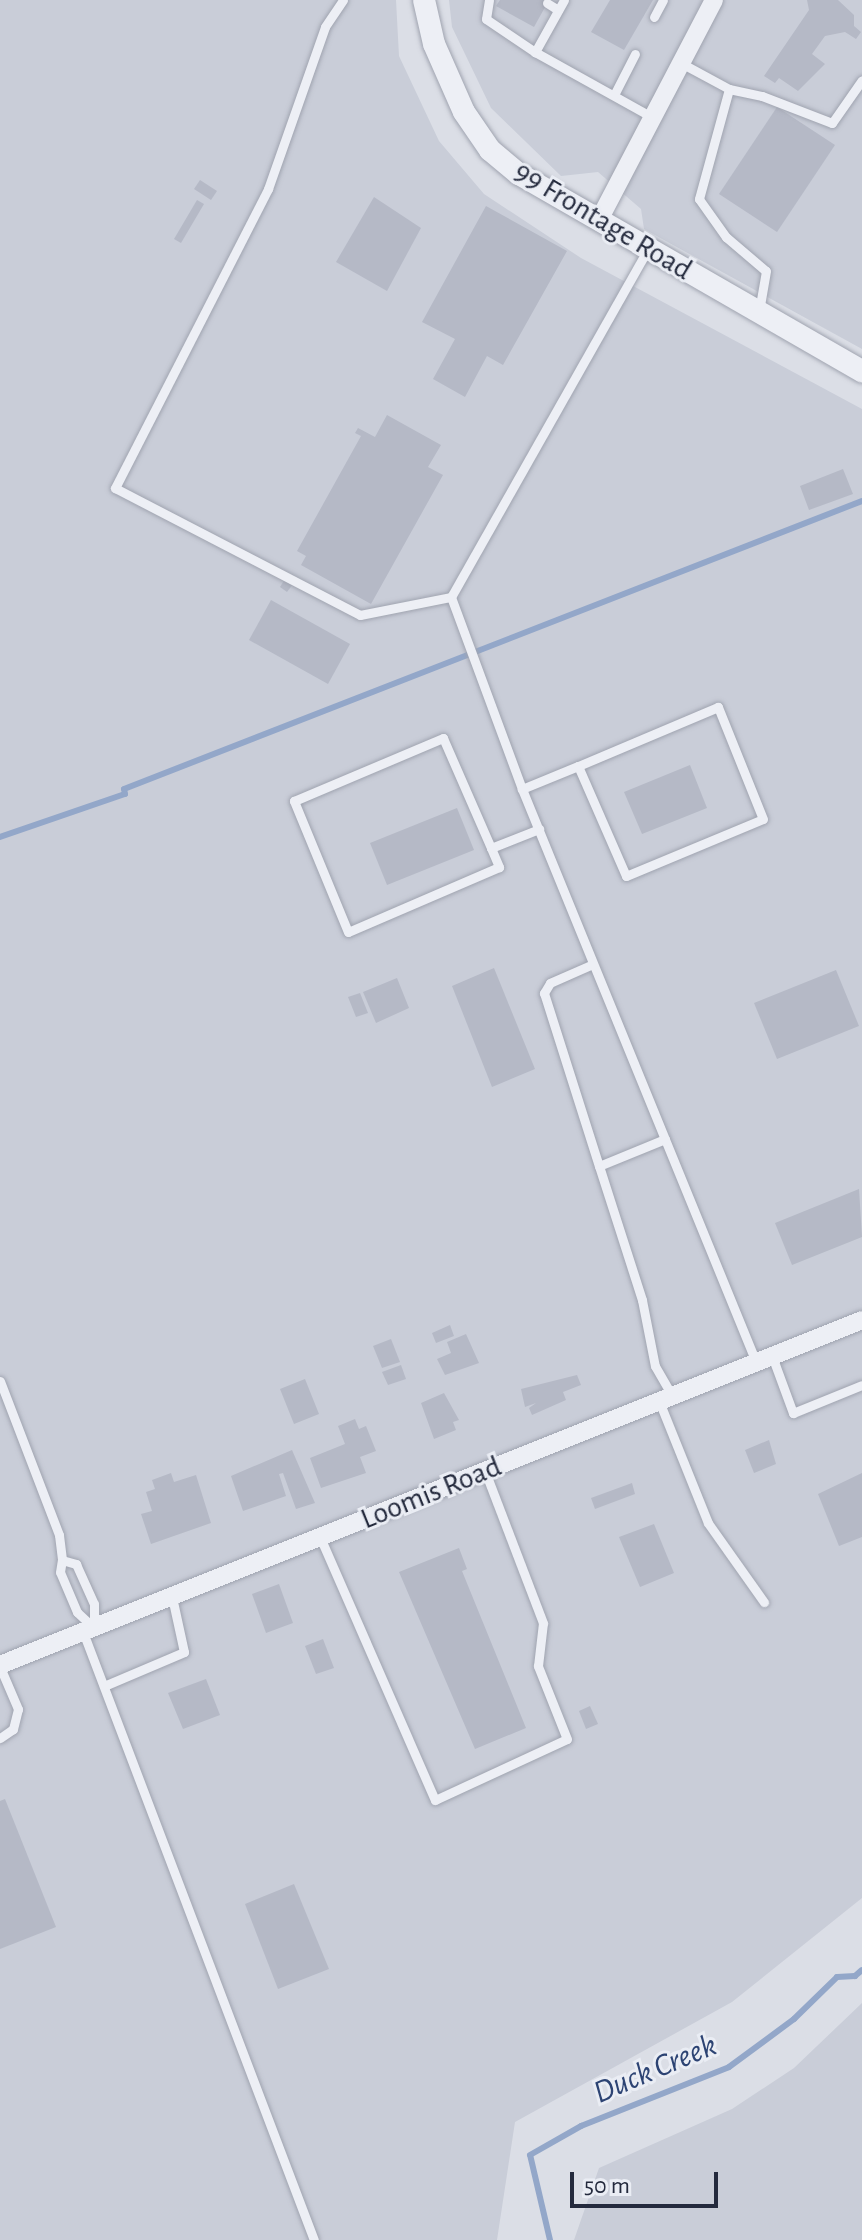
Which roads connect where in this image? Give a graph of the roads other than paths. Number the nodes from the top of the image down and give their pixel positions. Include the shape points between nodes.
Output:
1 (343, 0) edge
2 (424, 0) edge
3 (489, 0) edge
4 (564, 0) edge
5 (663, 0) edge
6 (714, 0) edge
7 (547, 3) dead end
8 (558, 10) junction
9 (654, 17) dead end
10 (535, 52) junction
11 (635, 54) dead end
12 (681, 63) junction
13 (862, 80) edge
14 (729, 89) junction
15 (614, 95) junction
16 (652, 117) junction
17 (599, 220) junction
18 (648, 249) junction
19 (758, 314) junction
20 (862, 371) edge
21 (451, 597) junction
22 (578, 766) junction
23 (522, 789) junction
24 (539, 829) junction
25 (491, 848) junction
26 (593, 964) junction
27 (665, 1139) junction
28 (599, 1166) junction
29 (862, 1320) edge
30 (764, 1359) junction
31 (0, 1381) edge
32 (862, 1385) edge
33 (666, 1398) junction
34 (485, 1471) junction
35 (320, 1537) junction
36 (62, 1560) junction
37 (172, 1597) junction
38 (764, 1602) dead end
39 (88, 1630) junction
40 (0, 1666) edge
41 (104, 1686) junction
42 (0, 1738) edge
43 (314, 2240) edge

1 - 21 lane via 325,27 268,189 115,488 360,615
2 - 17 street, 99 Frontage Road via 440,58 464,112 490,150 519,174
3 - 10 lane via 486,19
4 - 8 lane
5 - 9 lane
6 - 12 street
7 - 8 lane
8 - 10 lane
10 - 15 lane
11 - 15 lane
12 - 14 lane
12 - 16 street
13 - 14 lane via 832,123
14 - 19 lane via 699,199 726,237 766,271
15 - 16 lane
16 - 17 street
17 - 18 street, 99 Frontage Road
18 - 19 street, 99 Frontage Road
18 - 21 lane
19 - 20 street, 99 Frontage Road
21 - 23 lane
22 - 22 lane via 718,707 763,819 626,876
22 - 23 lane
23 - 24 lane
24 - 25 lane
24 - 26 lane
25 - 25 lane via 443,738 294,801 348,932 499,867
26 - 27 lane
26 - 28 lane via 550,983 544,993
27 - 28 lane
27 - 30 lane
28 - 33 lane via 642,1300
29 - 30 street, Loomis Road
30 - 32 lane via 793,1413
30 - 33 street, Loomis Road
31 - 36 lane via 59,1535
33 - 34 street, Loomis Road
33 - 38 lane via 708,1523
34 - 35 street, Loomis Road
34 - 35 lane via 543,1623 538,1666 567,1739 435,1800
35 - 37 street, Loomis Road
36 - 39 lane via 60,1572
36 - 39 lane via 76,1564 94,1604
37 - 39 street, Loomis Road
37 - 41 lane via 184,1652
39 - 40 street, Loomis Road
39 - 41 lane
40 - 42 lane via 18,1709 13,1729
41 - 43 lane

